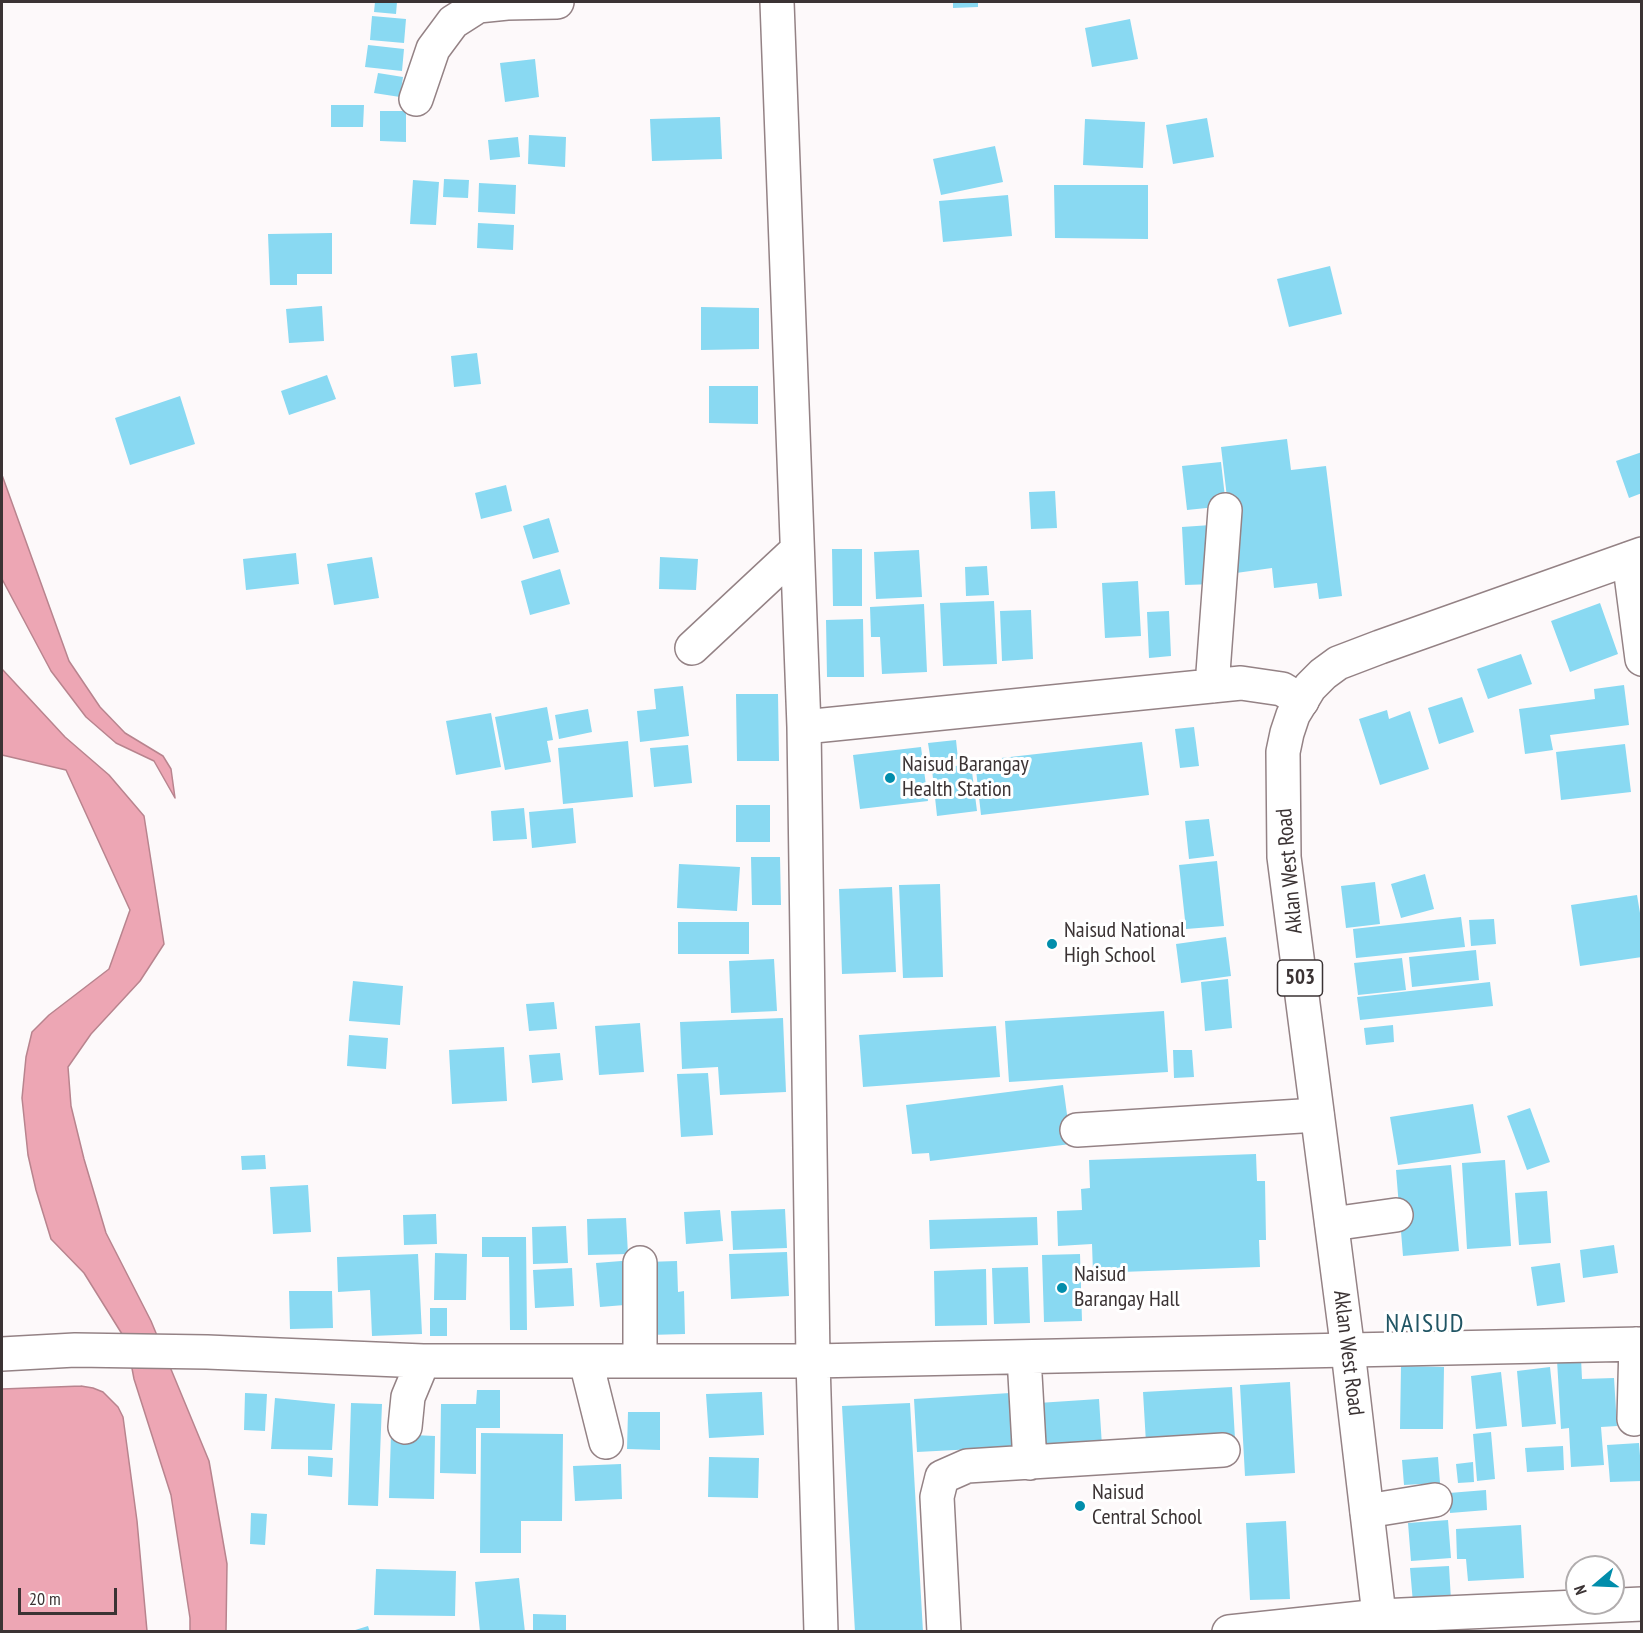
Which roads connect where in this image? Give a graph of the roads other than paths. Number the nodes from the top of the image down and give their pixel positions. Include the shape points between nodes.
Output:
1 (557, 2) edge
2 (777, 2) edge
3 (416, 99) dead end
4 (1225, 510) dead end
5 (797, 550) junction
6 (1635, 556) edge
7 (692, 648) dead end
8 (1641, 659) edge
9 (1212, 686) junction
10 (1302, 701) junction
11 (804, 727) junction
12 (1317, 1115) junction
13 (1077, 1130) dead end
14 (1396, 1215) dead end
15 (1332, 1224) junction
16 (640, 1263) dead end
17 (1639, 1344) edge
18 (1348, 1351) junction
19 (2, 1354) edge
20 (1024, 1357) junction
21 (423, 1361) junction
22 (640, 1361) junction
23 (813, 1361) junction
24 (586, 1362) junction
25 (1634, 1419) dead end
26 (405, 1426) dead end
27 (606, 1442) dead end
28 (1223, 1450) dead end
29 (1030, 1462) junction
30 (1435, 1500) dead end
31 (1367, 1511) junction
32 (1641, 1604) edge
33 (1380, 1624) edge
34 (821, 1632) edge
35 (944, 1632) edge
36 (1229, 1632) edge

1 - 3 street via 478,6 453,22 433,50
2 - 5 street
4 - 9 street
5 - 7 street
5 - 11 street
6 - 8 street
6 - 10 street, Aklan West Road / 503 via 1338,663 1310,687
9 - 10 street via 1241,682 1282,689
9 - 11 street
10 - 12 street, Aklan West Road / 503 via 1293,715 1283,752 1284,857
11 - 23 street
12 - 13 street
12 - 15 street, Aklan West Road / 503
14 - 15 street
15 - 18 street, Aklan West Road / 503
16 - 22 street
17 - 18 street
17 - 25 street
18 - 20 street
18 - 31 street, Aklan West Road / 503
19 - 21 street via 75,1350 207,1352
20 - 23 street
20 - 29 street
21 - 24 street
21 - 26 street via 408,1397
22 - 23 street
22 - 24 street
23 - 34 street
24 - 27 street
28 - 29 street
29 - 35 street via 967,1466 942,1477 937,1497
30 - 31 street
31 - 33 street, Aklan West Road / 503
32 - 33 street
33 - 36 street

